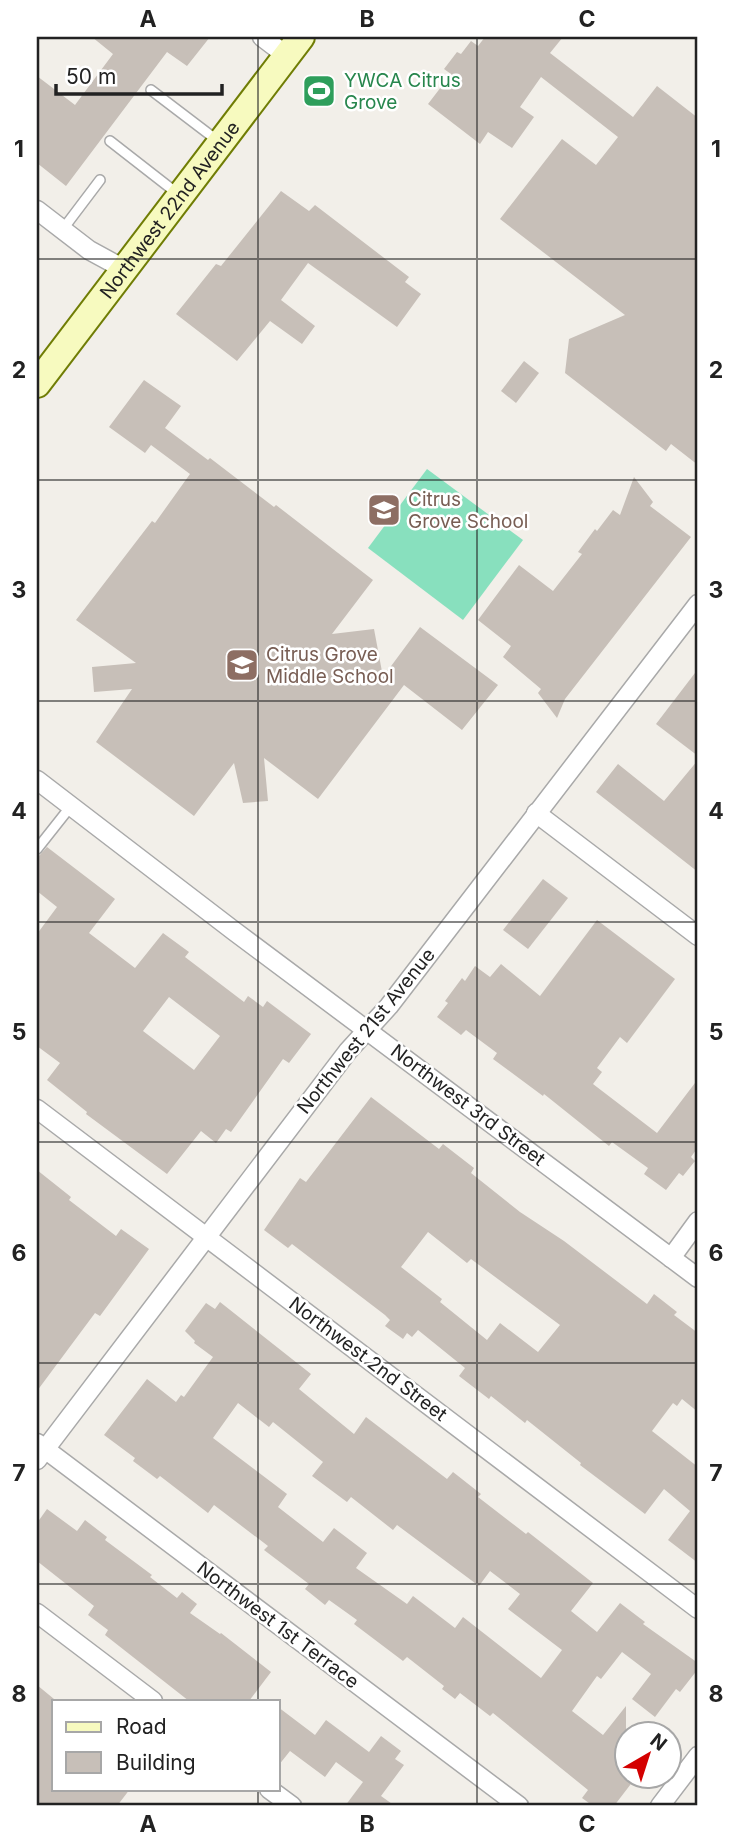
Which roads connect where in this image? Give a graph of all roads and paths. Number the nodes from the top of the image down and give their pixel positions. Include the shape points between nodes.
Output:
1 (262, 37) edge
2 (294, 46) edge
3 (151, 90) dead end
4 (110, 141) dead end
5 (219, 142) junction
6 (100, 180) dead end
7 (179, 195) junction
8 (37, 210) edge
9 (63, 229) junction
10 (124, 269) junction
11 (37, 384) edge
12 (698, 604) edge
13 (37, 780) edge
14 (71, 806) junction
15 (536, 813) junction
16 (37, 849) edge
17 (698, 936) edge
18 (367, 1030) junction
19 (37, 1109) edge
20 (698, 1221) edge
21 (206, 1237) junction
22 (671, 1258) junction
23 (698, 1278) edge
24 (40, 1451) edge
25 (698, 1609) edge
26 (37, 1614) edge
27 (152, 1700) edge
28 (698, 1756) edge
29 (270, 1790) edge
30 (292, 1806) edge
31 (519, 1806) edge
32 (660, 1806) edge

1 - 2 street
2 - 5 main road, Northwest 22nd Avenue
3 - 5 lane
4 - 7 lane
5 - 7 main road, Northwest 22nd Avenue
6 - 9 lane
7 - 10 main road, Northwest 22nd Avenue
8 - 9 street
9 - 10 street
10 - 11 main road, Northwest 22nd Avenue
12 - 15 street, Northwest 21st Avenue
13 - 14 street, Northwest 3rd Street
14 - 16 lane
14 - 18 street, Northwest 3rd Street
15 - 17 street
15 - 18 street, Northwest 21st Avenue
18 - 21 street, Northwest 21st Avenue
18 - 22 street, Northwest 3rd Street
19 - 21 street, Northwest 2nd Street
20 - 22 street
21 - 24 street, Northwest 21st Avenue
21 - 25 street, Northwest 2nd Street
22 - 23 street, Northwest 3rd Street
24 - 31 street, Northwest 1st Terrace
26 - 27 street
28 - 32 street
29 - 30 street

